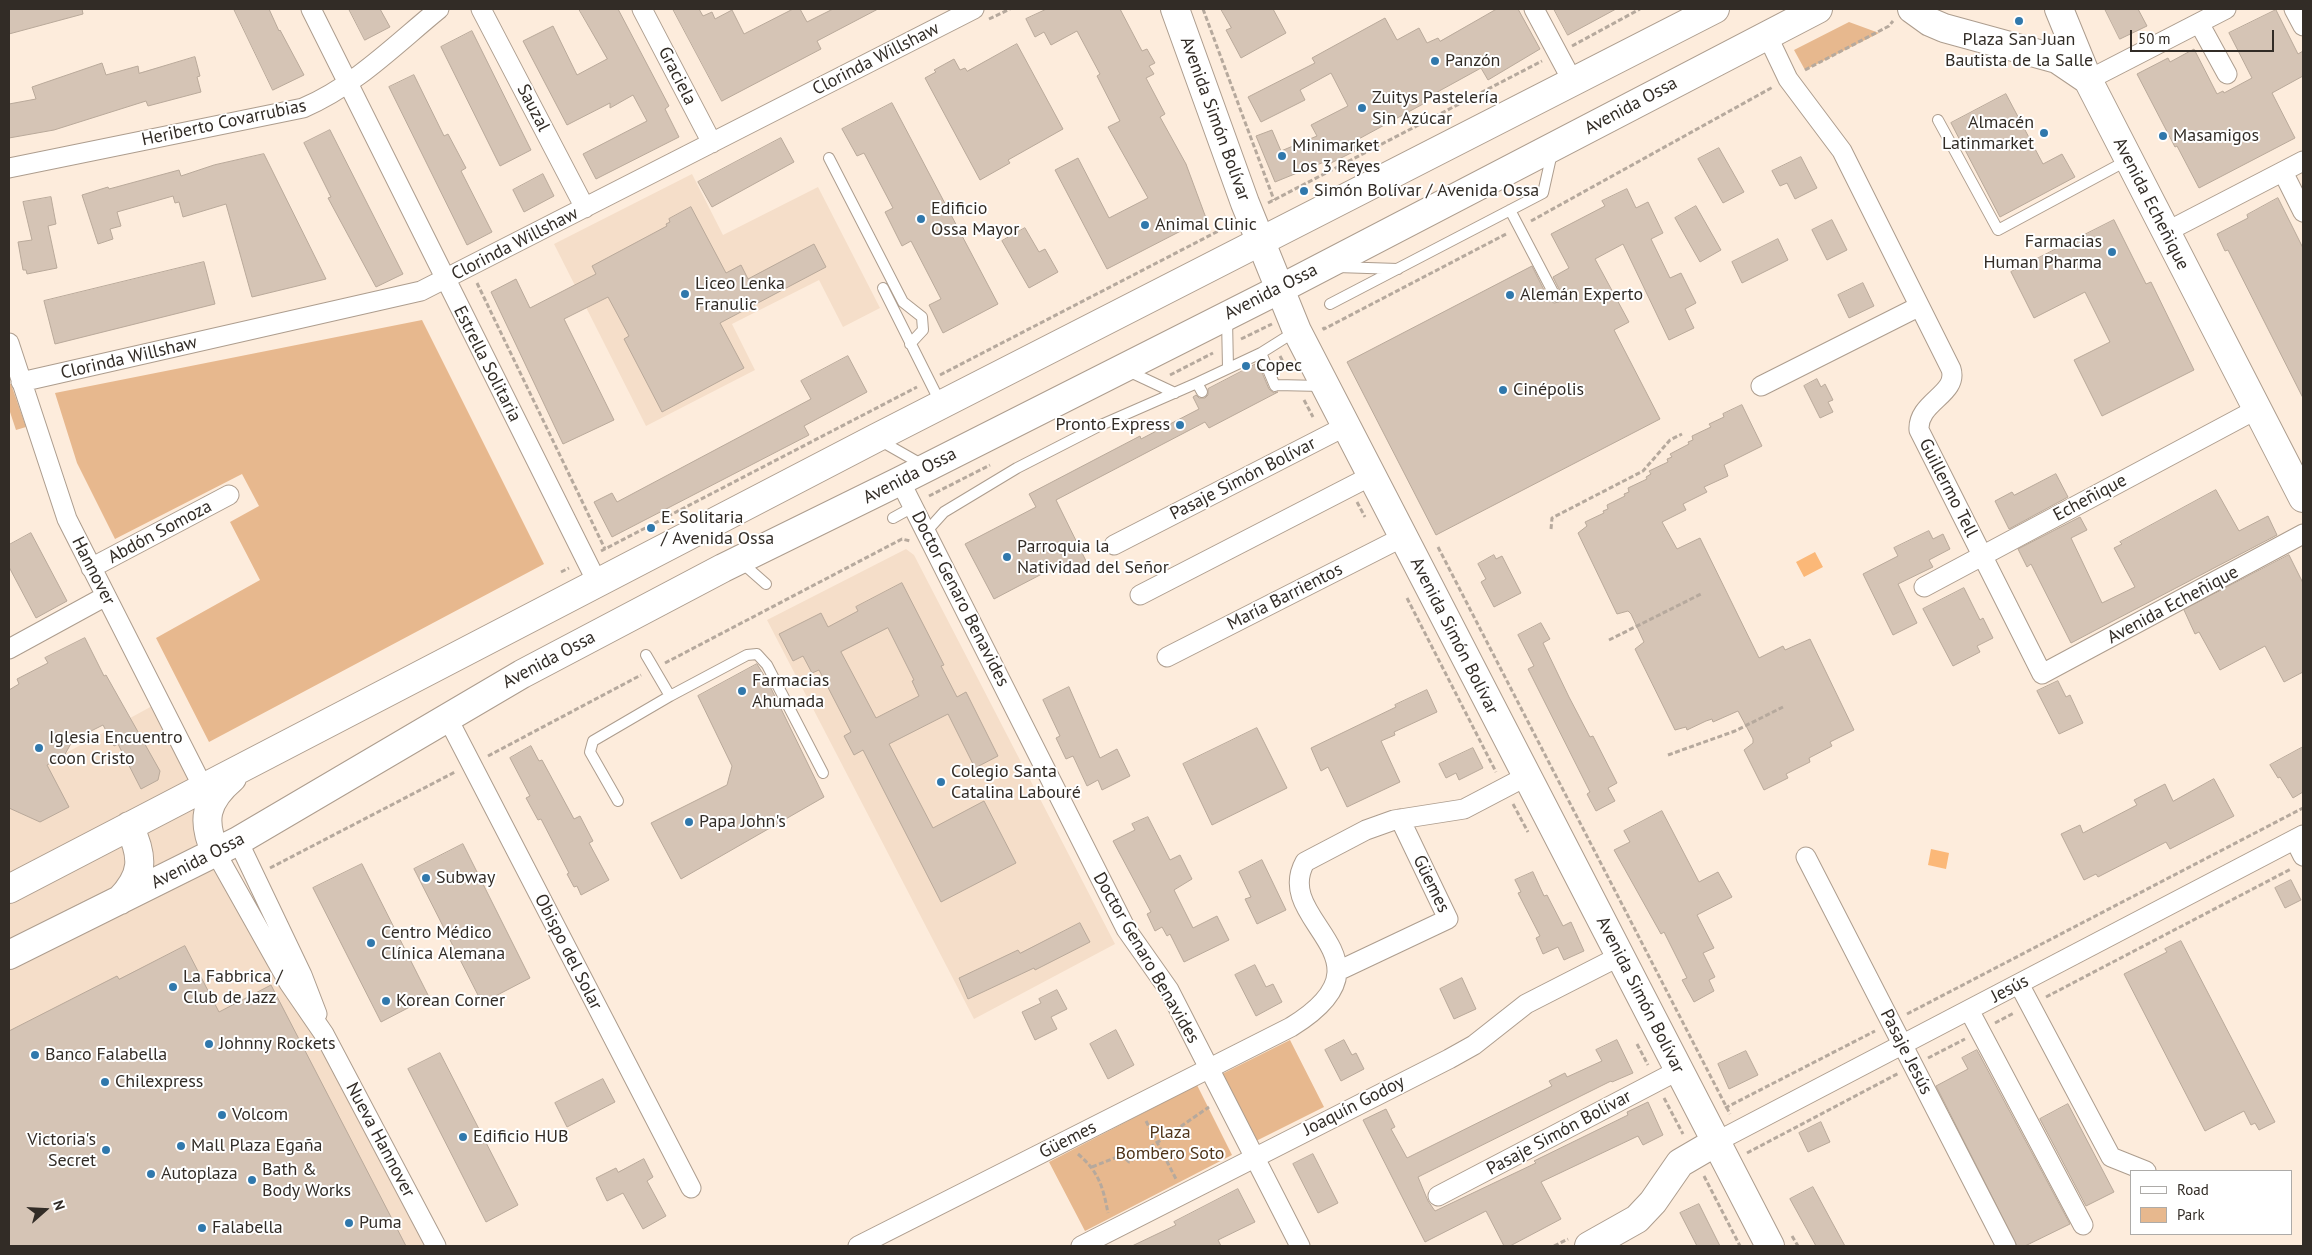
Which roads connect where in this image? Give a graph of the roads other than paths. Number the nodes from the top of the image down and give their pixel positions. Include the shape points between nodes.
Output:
1 (311, 9) edge
2 (438, 9) edge
3 (482, 9) edge
4 (642, 9) edge
5 (974, 9) edge
6 (1175, 9) edge
7 (1534, 9) edge
8 (1714, 9) edge
9 (1818, 9) edge
10 (2059, 9) edge
11 (2226, 9) edge
12 (2294, 9) edge
13 (1905, 12) edge
14 (2199, 23) junction
15 (2303, 26) edge
16 (1767, 35) junction
17 (2227, 74) dead end
18 (2088, 80) junction
19 (1573, 82) junction
20 (347, 84) junction
21 (1938, 120) dead end
22 (712, 143) junction
23 (1553, 147) junction
24 (829, 158) dead end
25 (2129, 160) junction
26 (2303, 161) edge
27 (9, 168) edge
28 (2283, 172) junction
29 (585, 208) junction
30 (1510, 210) junction
31 (2303, 212) edge
32 (2166, 232) junction
33 (1261, 242) junction
34 (1321, 267) junction
35 (1399, 268) junction
36 (445, 280) junction
37 (883, 288) dead end
38 (1280, 289) junction
39 (1555, 296) dead end
40 (1330, 304) dead end
41 (1918, 307) junction
42 (1227, 315) junction
43 (1302, 322) junction
44 (9, 343) edge
45 (910, 344) junction
46 (1261, 353) junction
47 (1122, 368) junction
48 (1228, 368) junction
49 (21, 382) junction
50 (1325, 386) junction
51 (1761, 386) dead end
52 (1175, 393) junction
53 (941, 405) junction
54 (2257, 409) junction
55 (1346, 426) junction
56 (876, 438) junction
57 (928, 467) junction
58 (1371, 476) junction
59 (900, 481) junction
60 (230, 496) dead end
61 (2303, 498) edge
62 (913, 507) junction
63 (894, 518) dead end
64 (2303, 534) edge
65 (919, 536) junction
66 (1403, 537) junction
67 (1114, 545) dead end
68 (1983, 555) junction
69 (739, 560) junction
70 (91, 568) junction
71 (598, 584) junction
72 (766, 584) dead end
73 (1924, 587) dead end
74 (106, 596) junction
75 (1140, 596) dead end
76 (9, 648) edge
77 (646, 655) dead end
78 (1167, 657) dead end
79 (2042, 674) joint
80 (670, 696) junction
81 (446, 717) junction
82 (242, 769) junction
83 (823, 773) dead end
84 (1527, 776) junction
85 (204, 788) junction
86 (618, 800) dead end
87 (1400, 819) junction
88 (129, 826) junction
89 (2300, 844) edge
90 (227, 847) junction
91 (1806, 858) dead end
92 (9, 889) edge
93 (120, 900) junction
94 (9, 955) edge
95 (1620, 956) junction
96 (1338, 971) junction
97 (2019, 984) junction
98 (1970, 1010) junction
99 (324, 1034) junction
100 (1902, 1045) junction
101 (1208, 1069) junction
102 (1679, 1070) junction
103 (1716, 1142) junction
104 (1254, 1157) junction
105 (2144, 1170) edge
106 (691, 1188) dead end
107 (1438, 1196) dead end
108 (2083, 1225) dead end
109 (436, 1246) edge
110 (858, 1246) edge
111 (1081, 1246) edge
112 (1300, 1246) edge
113 (1589, 1246) edge
114 (1770, 1246) edge
115 (2006, 1246) edge

1 - 20 street, Estrella Solitaria
2 - 20 street, Heriberto Covarrubias
3 - 29 street, Sauzal
4 - 22 street, Graciela
5 - 22 street, Clorinda Willshaw
6 - 33 main road, Avenida Simón Bolívar
7 - 19 street
8 - 19 main road
9 - 16 main road, Avenida Ossa
10 - 18 main road
11 - 14 street
12 - 15 street
13 - 18 main road, Avenida Echeñique via 1944,28 2057,59
14 - 17 street
14 - 18 street
16 - 23 main road, Avenida Ossa
16 - 41 street, Guillermo Tell via 1788,78 1842,152
18 - 25 main road, Avenida Echeñique
19 - 33 main road
20 - 27 street, Heriberto Covarrubias via 303,108
20 - 36 street, Estrella Solitaria
21 - 25 lane via 1998,230
22 - 29 street, Clorinda Willshaw
23 - 30 lane via 1543,193
23 - 34 main road, Avenida Ossa
24 - 45 lane via 903,302 922,317 923,330
25 - 32 main road, Avenida Echeñique
26 - 28 street
28 - 31 street
28 - 32 street
29 - 36 street, Clorinda Willshaw
30 - 35 lane
30 - 39 lane
32 - 54 main road, Avenida Echeñique
33 - 38 main road, Avenida Simón Bolívar
33 - 53 main road
34 - 35 lane
34 - 38 main road, Avenida Ossa
35 - 40 lane
36 - 49 street, Clorinda Willshaw via 421,291
36 - 71 street, Estrella Solitaria
37 - 45 lane
38 - 42 main road, Avenida Ossa
38 - 43 main road, Avenida Simón Bolívar
41 - 51 street
41 - 68 street, Guillermo Tell via 1952,373 1950,384 1922,413 1919,430
42 - 47 main road, Avenida Ossa
42 - 48 lane
43 - 46 lane
43 - 50 main road, Avenida Simón Bolívar
44 - 49 street, Hannover
45 - 53 lane
46 - 48 lane
46 - 50 lane via 1275,386
47 - 52 lane
47 - 57 main road, Avenida Ossa
48 - 52 lane via 1199,387
49 - 70 street, Hannover via 67,519
50 - 55 main road, Avenida Simón Bolívar
52 - 65 lane via 1101,425 1017,468 944,512
53 - 56 main road
54 - 61 main road, Avenida Echeñique
54 - 68 street, Echeñique
55 - 58 main road, Avenida Simón Bolívar
55 - 67 street, Pasaje Simón Bolívar
56 - 57 lane
56 - 71 main road
57 - 59 main road, Avenida Ossa
58 - 66 main road, Avenida Simón Bolívar
58 - 75 street
59 - 62 street, Doctor Genaro Benavides
59 - 69 main road, Avenida Ossa
60 - 70 street, Abdón Somoza
62 - 63 lane
62 - 65 street, Doctor Genaro Benavides
64 - 79 street, Avenida Echeñique
65 - 101 street, Doctor Genaro Benavides via 1126,929 1169,990
66 - 78 street, María Barrientos
66 - 84 main road, Avenida Simón Bolívar
68 - 73 street, Echeñique
68 - 79 street, Guillermo Tell
69 - 72 lane
69 - 81 main road, Avenida Ossa
70 - 74 street, Hannover
71 - 82 main road
74 - 76 street
74 - 85 street, Hannover
77 - 80 lane
80 - 83 lane via 747,655 757,654 767,665
80 - 86 lane via 593,741 590,752
81 - 90 main road, Avenida Ossa via 342,782
81 - 106 street, Obispo del Solar
82 - 85 main road
82 - 90 main road via 220,789 206,812 210,840
84 - 87 street via 1464,809
84 - 95 main road, Avenida Simón Bolívar
85 - 88 main road
87 - 96 street via 1366,830 1315,856 1301,869 1303,896 1334,956
87 - 96 street, Güemes via 1448,919
88 - 92 main road
88 - 93 main road via 139,847 140,862 135,881
89 - 97 street, Jesús
90 - 93 main road, Avenida Ossa
90 - 99 street, Nueva Hannover via 289,983
90 - 99 street, Nueva Hannover via 257,882 302,975
91 - 100 street, Pasaje Jesús
93 - 94 main road, Avenida Ossa
95 - 102 main road, Avenida Simón Bolívar
95 - 104 street, Joaquín Godoy via 1526,1004 1474,1045
96 - 101 street, Güemes via 1336,984 1329,996 1312,1014
97 - 98 street, Jesús
97 - 105 street via 2111,1157
98 - 100 street, Jesús
98 - 108 street
99 - 109 street, Nueva Hannover
100 - 103 street, Jesús
100 - 115 street, Pasaje Jesús
101 - 104 street, Doctor Genaro Benavides
101 - 110 street, Güemes
102 - 103 main road, Avenida Simón Bolívar
102 - 107 street, Pasaje Simón Bolívar
103 - 113 main road via 1680,1164 1637,1219
103 - 114 main road, Avenida Simón Bolívar
104 - 111 street, Joaquín Godoy
104 - 112 street, Doctor Genaro Benavides

